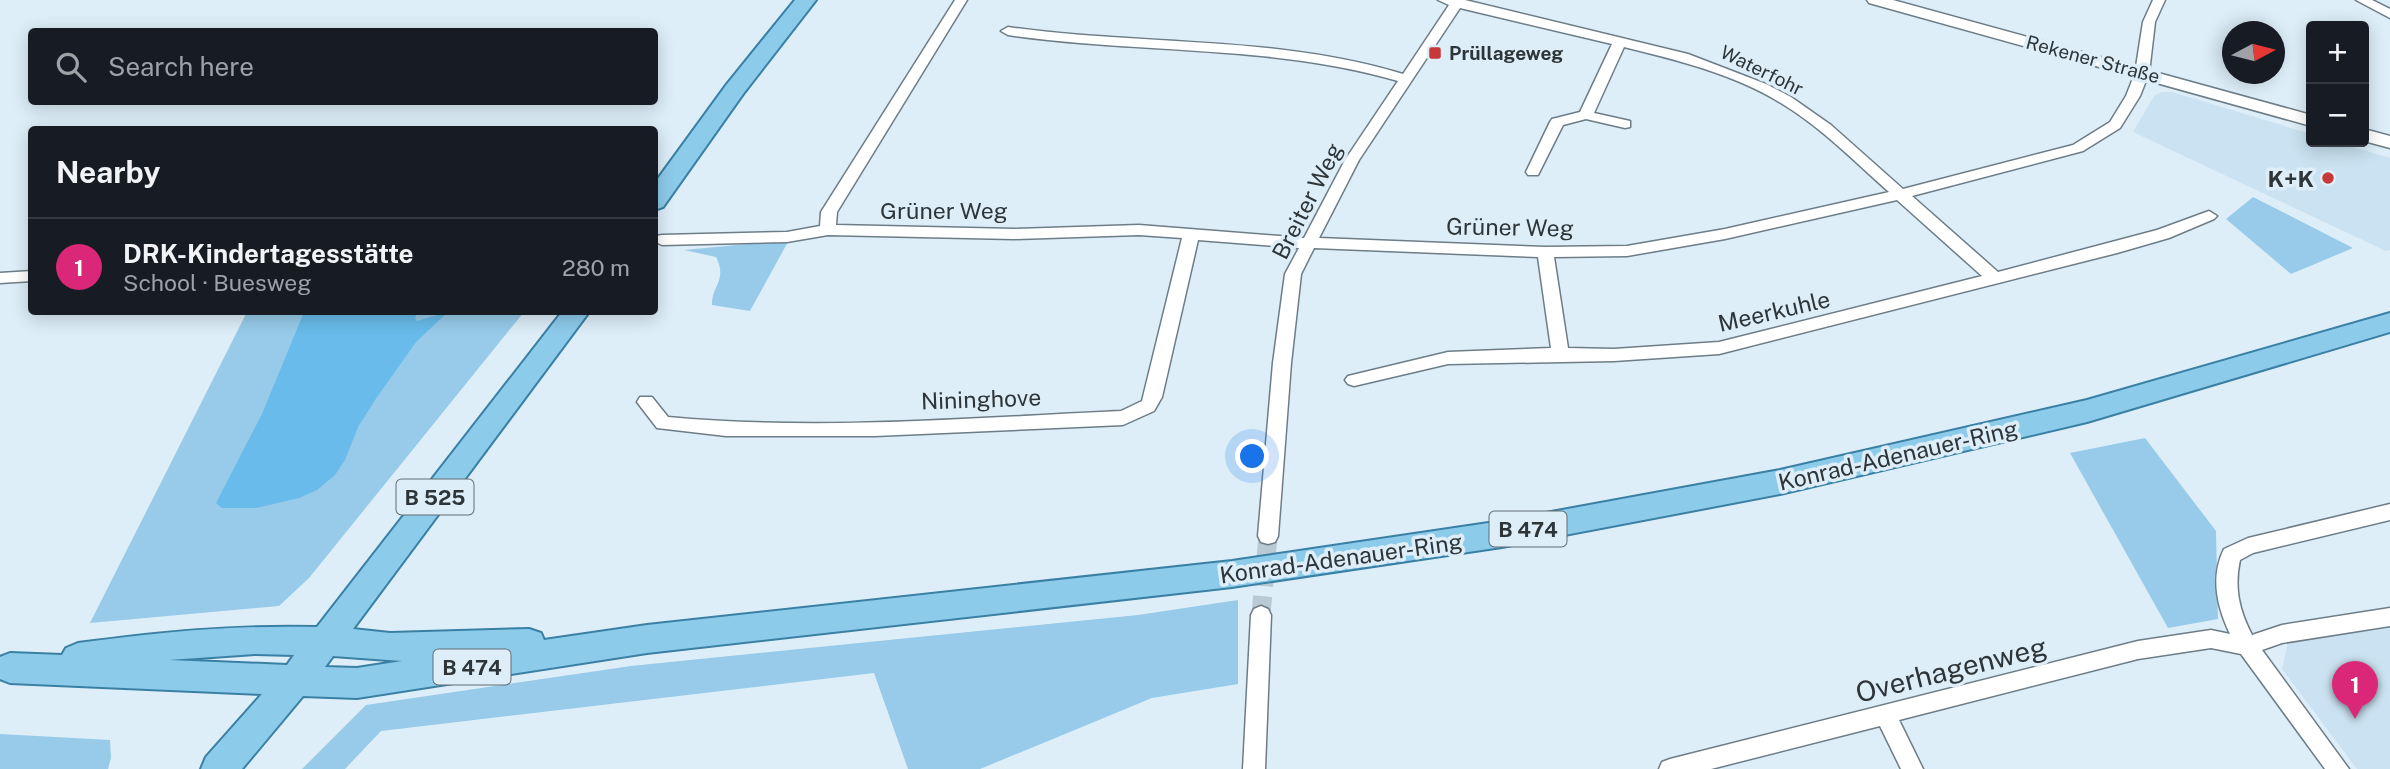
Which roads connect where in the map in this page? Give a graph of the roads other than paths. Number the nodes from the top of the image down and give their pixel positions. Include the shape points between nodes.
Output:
1 (806, 0) edge
2 (961, 0) edge
3 (1875, 0) edge
4 (2159, 0) edge
5 (2362, 0) edge
6 (1453, 1) edge
7 (2390, 14) edge
8 (1008, 31) dead end
9 (1620, 42) junction
10 (2142, 73) junction
11 (1405, 79) junction
12 (1586, 115) junction
13 (2306, 120) edge
14 (1625, 124) dead end
15 (2369, 136) edge
16 (2390, 142) edge
17 (1533, 172) dead end
18 (1902, 194) junction
19 (658, 196) edge
20 (2209, 216) dead end
21 (828, 230) junction
22 (1191, 234) junction
23 (662, 240) dead end
24 (1307, 243) junction
25 (1545, 252) junction
26 (28, 276) edge
27 (1993, 277) junction
28 (0, 278) edge
29 (574, 315) edge
30 (2390, 322) edge
31 (1560, 354) junction
32 (1354, 380) dead end
33 (646, 402) dead end
34 (2390, 512) edge
35 (1268, 536) tunnel mouth
36 (1261, 615) tunnel mouth
37 (2390, 617) edge
38 (648, 639) junction
39 (325, 641) junction
40 (2247, 646) junction
41 (5, 669) edge
42 (296, 679) junction
43 (1885, 714) junction
44 (219, 769) edge
45 (1254, 769) edge
46 (1670, 769) edge
47 (1912, 769) edge
48 (2338, 769) edge

1 - 19 main road
2 - 21 street via 829,212
3 - 10 street, Rekener Straße
4 - 10 street, Grüner Weg via 2149,22
5 - 7 street
6 - 9 street, Waterfohr
6 - 11 street, Breiter Weg
8 - 11 street via 1058,40 1272,53 1345,62
9 - 12 street
9 - 18 street, Waterfohr via 1709,65 1786,100
10 - 13 street, Rekener Straße
10 - 18 street, Grüner Weg via 2115,125 2078,148
11 - 24 street, Breiter Weg via 1352,160
12 - 14 street
12 - 17 street via 1557,122
15 - 16 street
18 - 25 street, Grüner Weg via 1627,251
18 - 27 street
20 - 27 street, Meerkuhle via 2163,234
21 - 22 street, Grüner Weg
21 - 23 street, Grüner Weg via 787,237
22 - 24 street, Grüner Weg
22 - 33 street, Nininghove via 1153,397 1147,406 1123,418 875,429 726,429 663,423
24 - 25 street, Grüner Weg
24 - 35 street, Breiter Weg via 1293,274
25 - 31 street
26 - 28 street
27 - 31 street, Meerkuhle via 1719,348
29 - 39 main road, B 525
30 - 38 main road, Konrad-Adenauer-Ring / B 474 via 2023,427 1780,482 1503,534 1232,574
31 - 32 street, Meerkuhle via 1448,358
34 - 40 street via 2286,535 2231,555 2225,577 2228,605
36 - 45 street
37 - 40 street, Overhagenweg via 2282,634
38 - 39 main road, B 474 via 390,647
38 - 42 main road, B 474 via 356,682
39 - 41 main road, B 474 via 179,644
39 - 42 main road, B 525
40 - 43 street, Overhagenweg via 2211,639 2138,650
40 - 48 street
41 - 42 main road, B 474
42 - 44 main road, B 525
43 - 46 street, Overhagenweg
43 - 47 street

